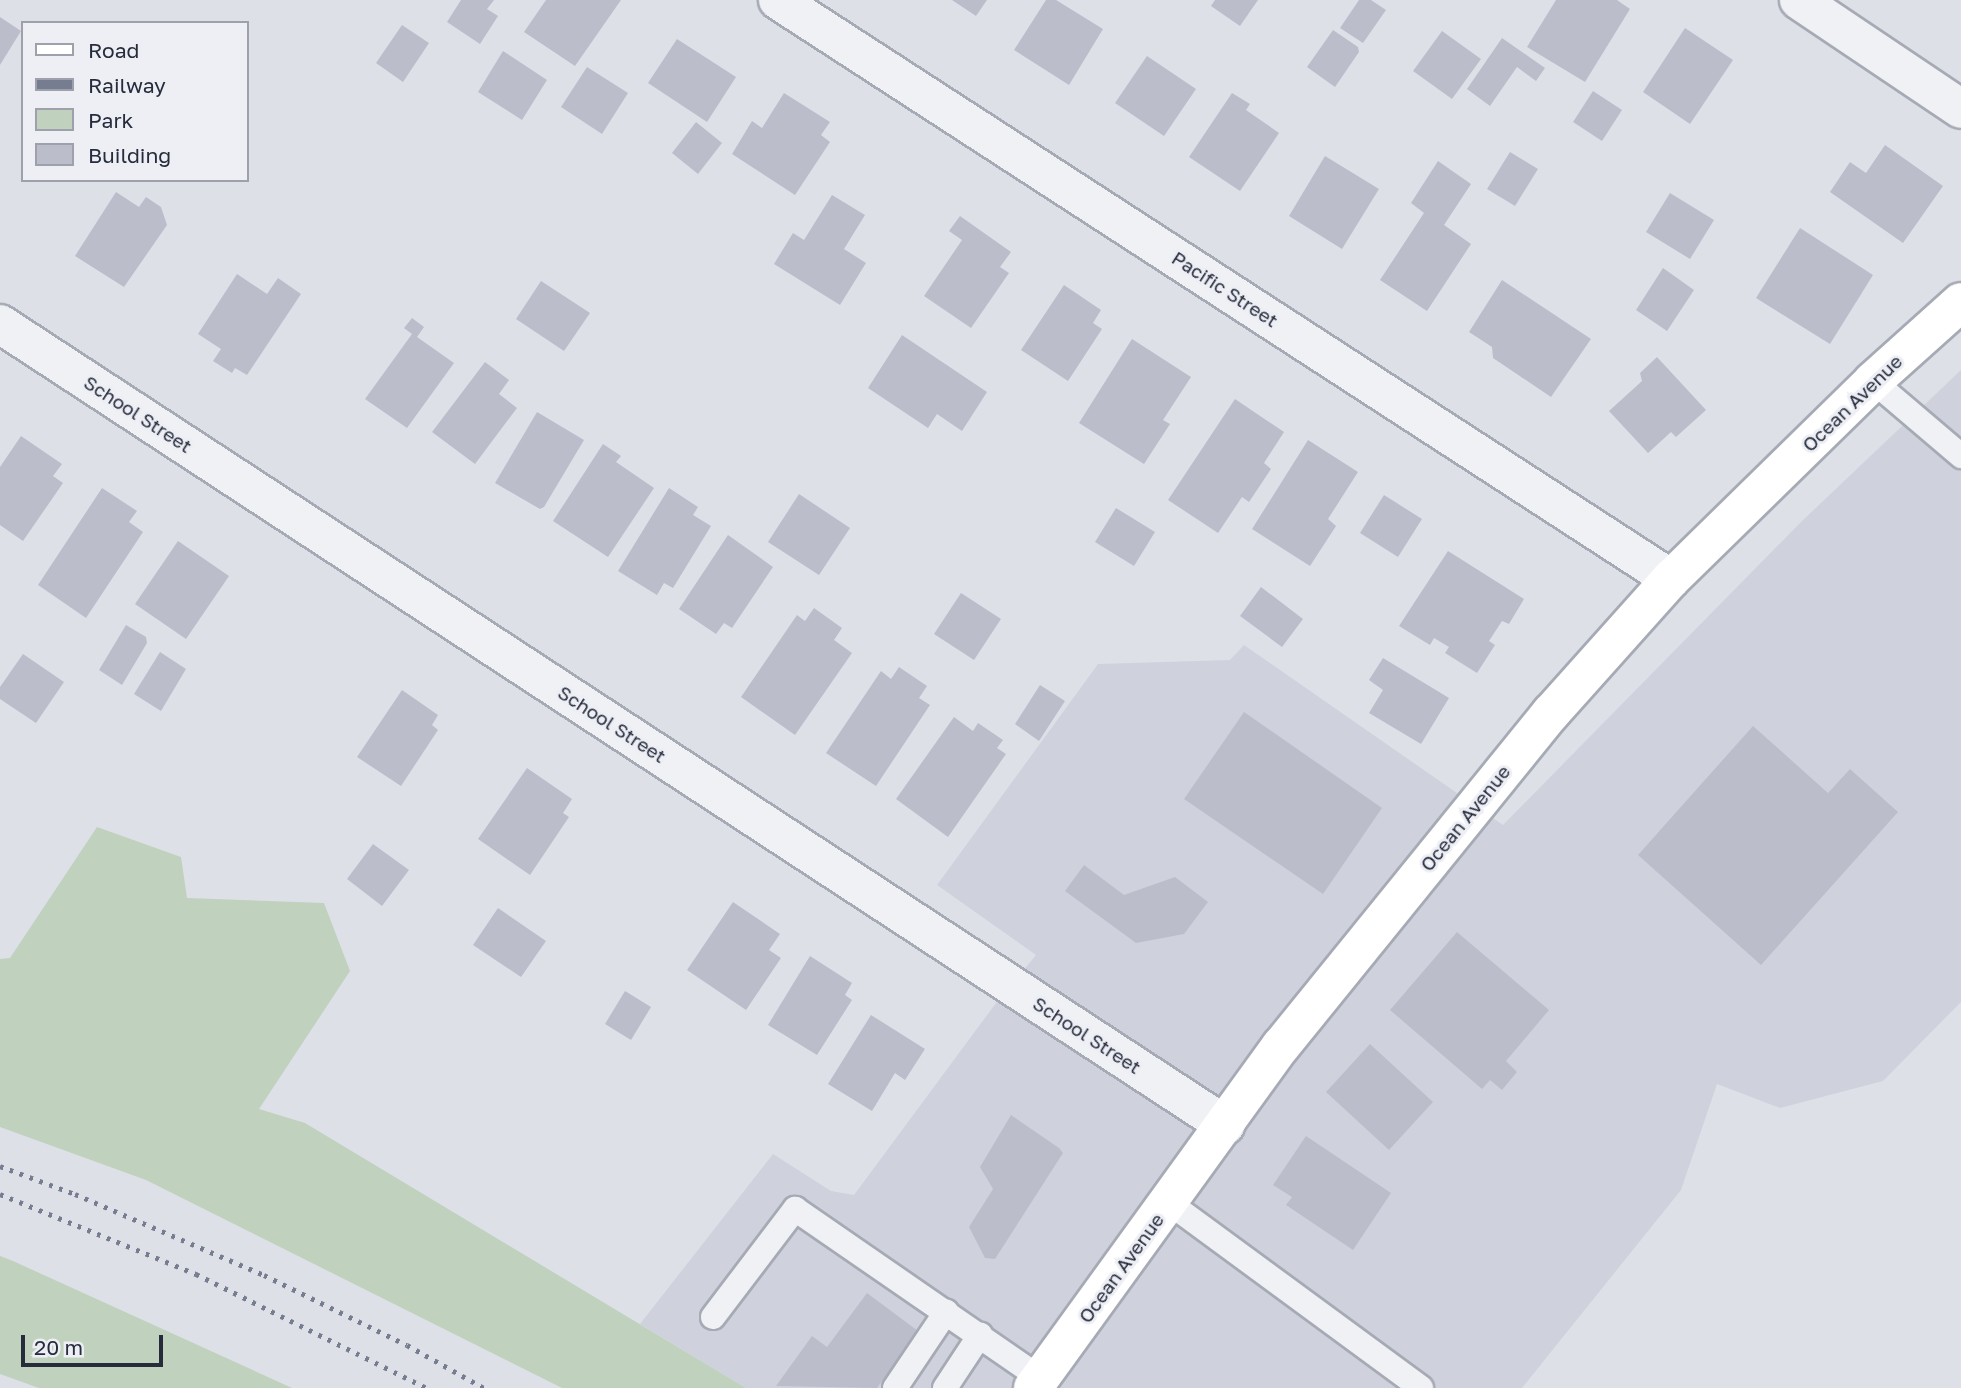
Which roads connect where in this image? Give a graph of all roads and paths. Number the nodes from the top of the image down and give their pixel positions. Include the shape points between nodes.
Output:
1 (778, 0) edge
2 (1799, 0) edge
3 (1961, 109) edge
4 (1961, 302) edge
5 (0, 324) edge
6 (1873, 381) junction
7 (1961, 456) edge
8 (1671, 579) junction
9 (1225, 1125) junction
10 (1168, 1202) junction
11 (946, 1312) junction
12 (713, 1317) dead end
13 (981, 1335) junction
14 (1037, 1383) edge
15 (895, 1388) edge
16 (945, 1388) edge
17 (1421, 1388) edge

1 - 8 street, Pacific Street
2 - 3 street
4 - 6 main road, Ocean Avenue
5 - 9 street, School Street
6 - 7 lane
6 - 8 main road, Ocean Avenue
8 - 9 main road, Ocean Avenue via 1551,713 1370,934
9 - 10 main road, Ocean Avenue
10 - 14 main road, Ocean Avenue
10 - 17 lane
11 - 12 lane via 795,1209
11 - 13 lane
11 - 15 lane
13 - 14 lane
13 - 16 lane

